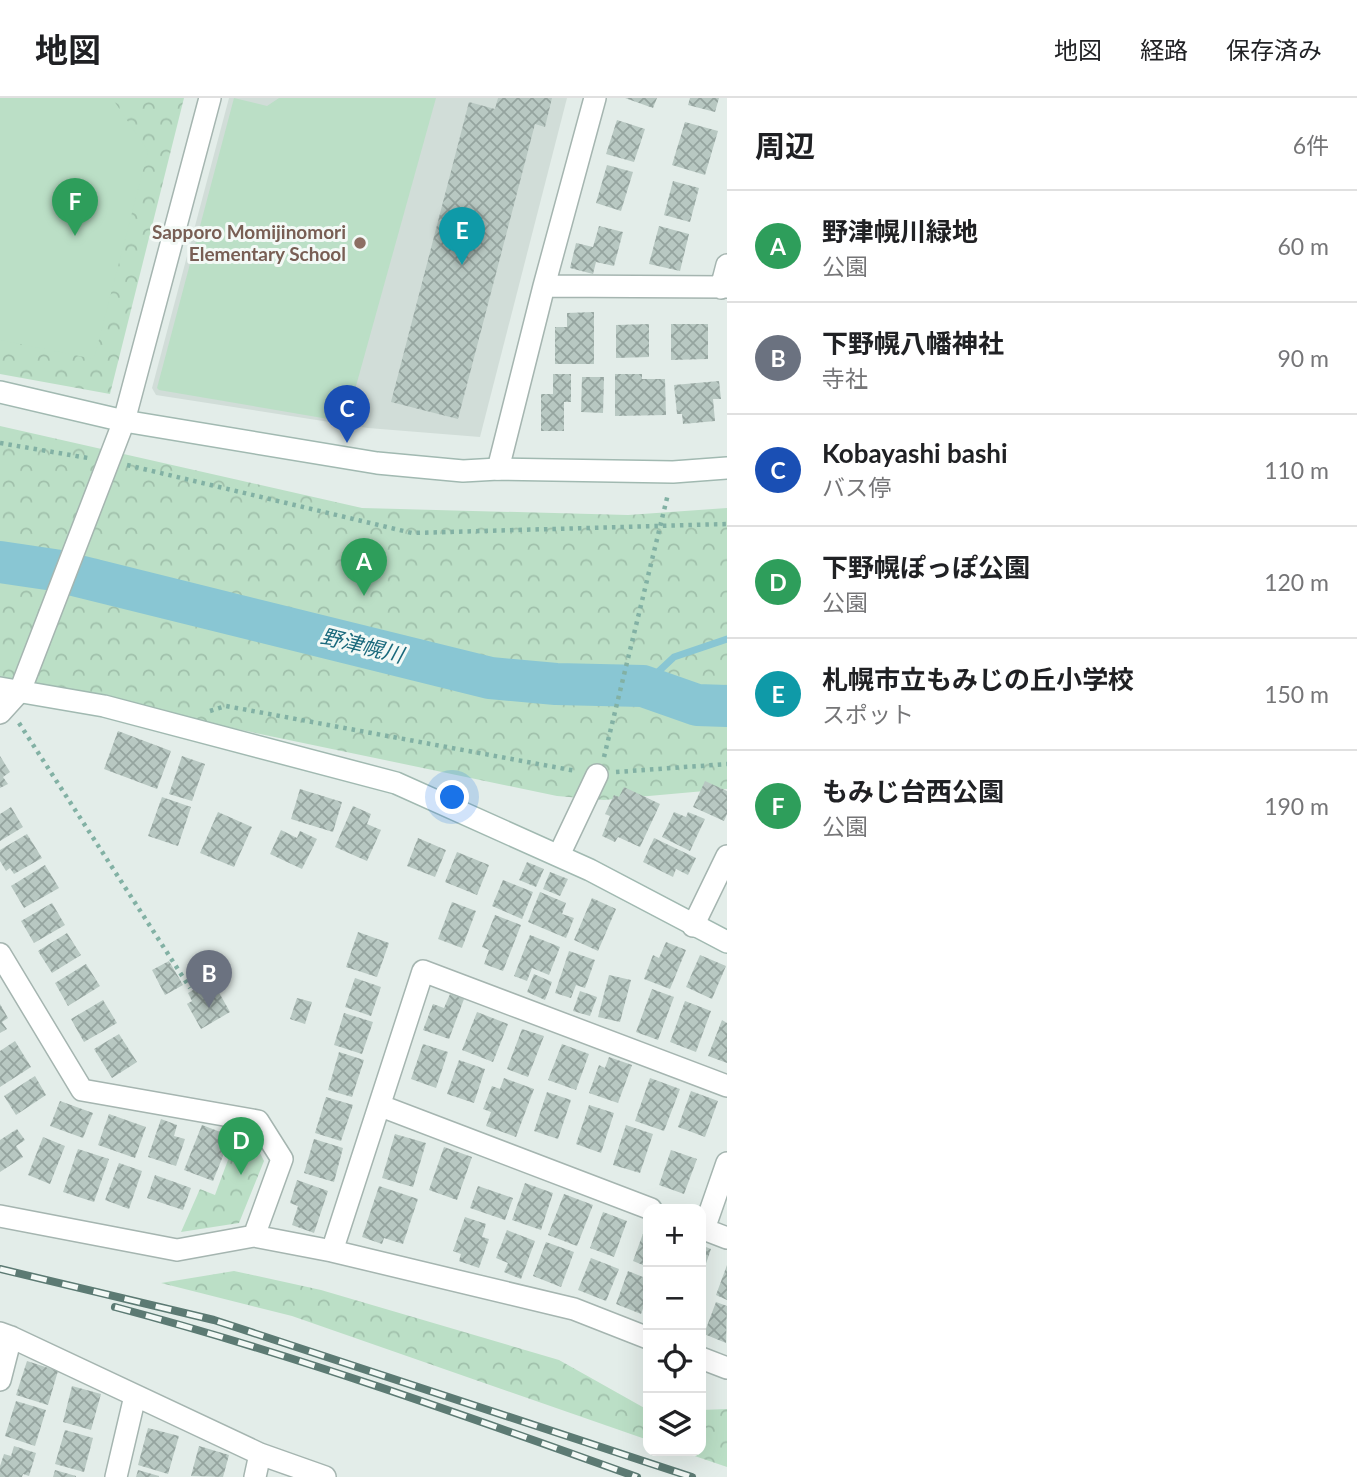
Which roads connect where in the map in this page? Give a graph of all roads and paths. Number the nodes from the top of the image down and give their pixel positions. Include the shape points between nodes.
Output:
1 (210, 98) edge
2 (595, 98) edge
3 (727, 265) edge
4 (544, 286) junction
5 (724, 287) edge
6 (0, 392) edge
7 (124, 421) junction
8 (0, 443) edge
9 (108, 461) junction
10 (727, 468) edge
11 (498, 469) junction
12 (671, 480) junction
13 (727, 524) edge
14 (660, 526) junction
15 (7, 699) edge
16 (202, 713) dead end
17 (727, 764) edge
18 (601, 765) junction
19 (559, 855) junction
20 (727, 856) edge
21 (693, 926) junction
22 (727, 942) edge
23 (0, 954) edge
24 (190, 988) dead end
25 (727, 1086) edge
26 (381, 1106) junction
27 (727, 1163) edge
28 (643, 1206) edge
29 (0, 1216) edge
30 (706, 1218) edge
31 (706, 1230) edge
32 (254, 1236) junction
33 (727, 1238) edge
34 (332, 1251) junction
35 (6, 1335) edge
36 (643, 1336) edge
37 (706, 1360) edge
38 (727, 1368) edge
39 (0, 1380) edge
40 (135, 1396) junction
41 (260, 1454) junction
42 (116, 1477) edge
43 (255, 1477) edge
44 (325, 1477) edge

1 - 7 street
2 - 4 street
3 - 5 street
4 - 5 street
4 - 11 street
6 - 7 street
7 - 9 street
7 - 11 street via 377,463 463,471
8 - 9 path
9 - 14 path via 412,533
9 - 15 street via 31,662
10 - 12 street
11 - 12 street
12 - 14 path
13 - 14 path
14 - 18 path
15 - 19 street via 104,706 396,783
15 - 24 path
16 - 18 path via 226,706
17 - 18 path via 629,770
18 - 19 street
19 - 21 street
20 - 21 street
21 - 22 street
23 - 32 street via 82,1090 258,1121 282,1159
25 - 26 street via 423,971
26 - 28 street
26 - 34 street
27 - 30 street
29 - 32 street via 177,1250
31 - 33 street
32 - 34 street
34 - 36 street via 573,1309
35 - 39 street
35 - 40 street
37 - 38 street
40 - 41 street
40 - 42 street
41 - 43 street
41 - 44 street

